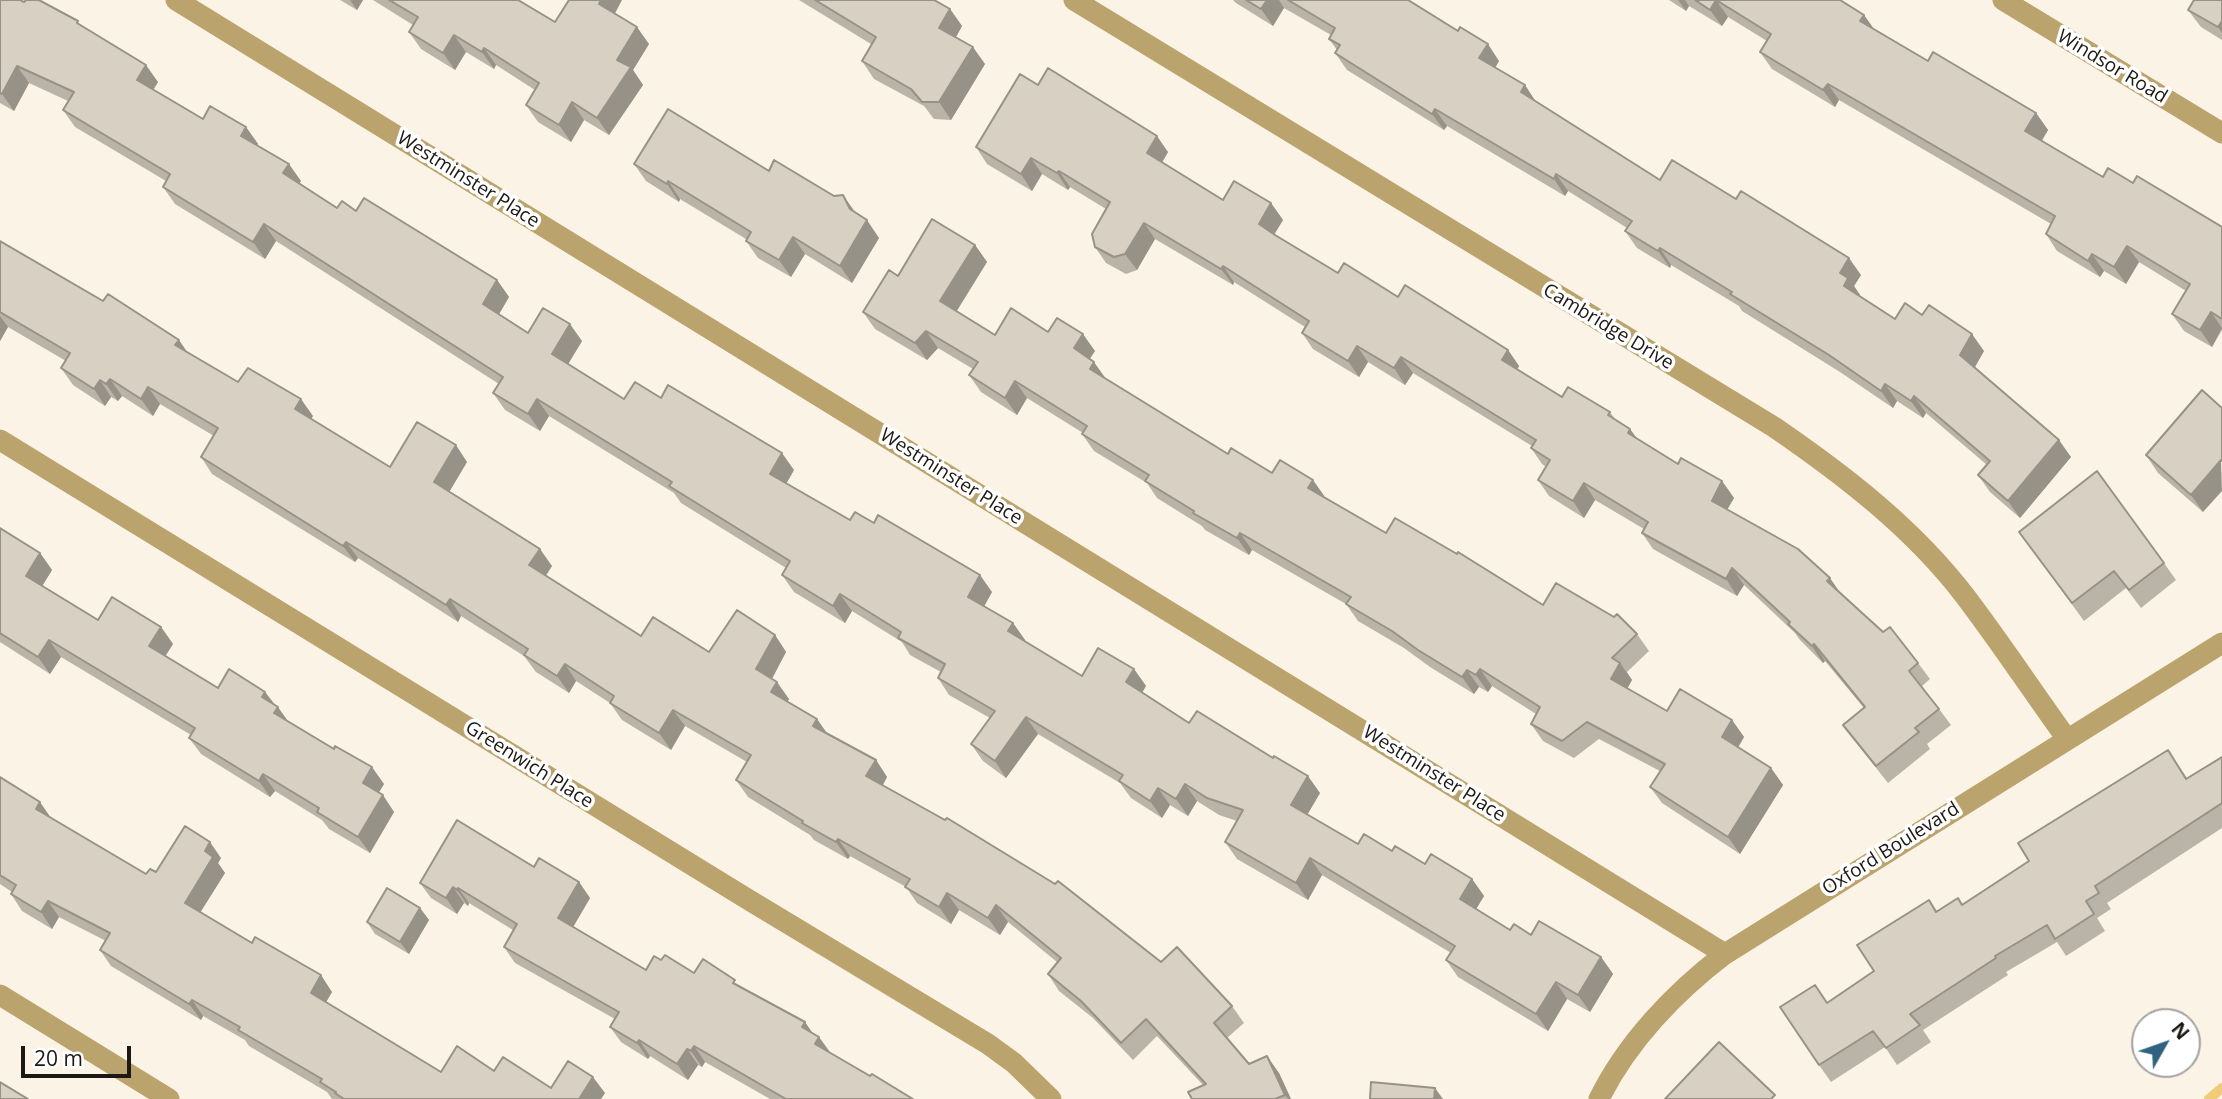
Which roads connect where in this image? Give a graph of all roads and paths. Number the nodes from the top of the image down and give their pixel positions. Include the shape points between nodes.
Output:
1 (176, 0) edge
2 (1074, 0) edge
3 (2003, 0) edge
4 (2222, 133) edge
5 (0, 440) edge
6 (2222, 643) edge
7 (2067, 739) junction
8 (1725, 954) junction
9 (0, 995) edge
10 (169, 1099) edge
11 (1051, 1099) edge
12 (1599, 1099) edge

1 - 8 street, Westminster Place
2 - 7 street, Cambridge Drive via 1826,463 1922,547 1964,594
3 - 4 street, Windsor Road
5 - 11 street, Greenwich Place via 988,1044
6 - 7 street, Oxford Boulevard
7 - 8 street, Oxford Boulevard
8 - 12 street, Oxford Boulevard via 1656,1017
9 - 10 street

